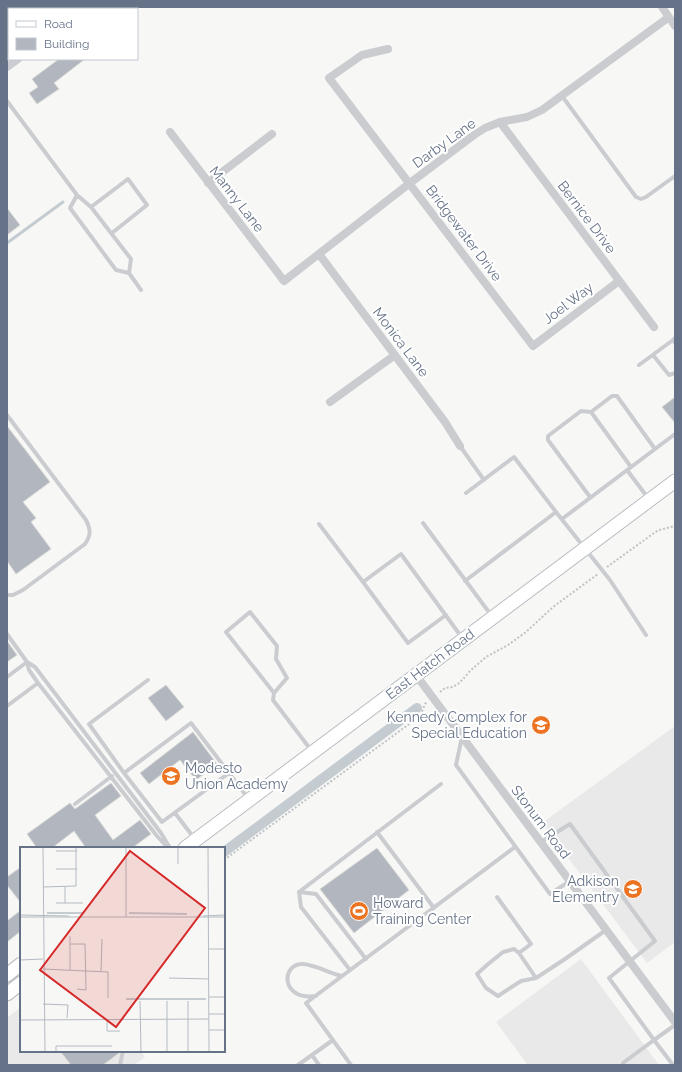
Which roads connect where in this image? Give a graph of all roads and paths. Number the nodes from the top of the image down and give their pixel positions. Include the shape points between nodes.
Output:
1 (88, 7) edge
2 (662, 7) edge
3 (84, 8) edge
4 (669, 17) junction
5 (675, 26) edge
6 (388, 49) dead end
7 (17, 60) edge
8 (7, 68) edge
9 (561, 96) junction
10 (7, 101) edge
11 (500, 122) junction
12 (170, 132) dead end
13 (272, 134) dead end
14 (675, 176) edge
15 (208, 183) junction
16 (410, 183) junction
17 (77, 195) junction
18 (91, 207) junction
19 (112, 233) junction
20 (320, 254) junction
21 (129, 273) junction
22 (284, 281) joint
23 (619, 281) junction
24 (141, 290) dead end
25 (654, 327) dead end
26 (674, 341) edge
27 (533, 346) joint
28 (395, 355) junction
29 (653, 355) junction
30 (639, 365) dead end
31 (675, 373) edge
32 (330, 402) dead end
33 (591, 412) junction
34 (7, 415) edge
35 (675, 434) edge
36 (460, 446) joint
37 (655, 449) junction
38 (629, 469) junction
39 (484, 480) junction
40 (675, 481) edge
41 (466, 493) dead end
42 (590, 497) junction
43 (650, 500) junction
44 (556, 512) junction
45 (562, 519) junction
46 (423, 523) dead end
47 (319, 524) dead end
48 (675, 526) edge
49 (585, 548) junction
50 (603, 570) junction
51 (466, 581) junction
52 (363, 582) junction
53 (7, 595) edge
54 (446, 615) junction
55 (492, 617) junction
56 (7, 634) edge
57 (646, 635) dead end
58 (463, 639) junction
59 (27, 662) junction
60 (416, 675) junction
61 (7, 677) edge
62 (148, 680) dead end
63 (38, 683) junction
64 (274, 693) junction
65 (432, 698) junction
66 (7, 706) edge
67 (462, 737) junction
68 (313, 752) junction
69 (124, 772) junction
70 (116, 773) junction
71 (229, 773) junction
72 (111, 777) junction
73 (441, 784) dead end
74 (249, 800) junction
75 (75, 804) dead end
76 (175, 813) junction
77 (376, 832) junction
78 (196, 840) junction
79 (541, 843) junction
80 (168, 847) edge
81 (168, 847) edge
82 (186, 847) edge
83 (515, 847) junction
84 (225, 859) edge
85 (570, 881) junction
86 (299, 892) junction
87 (497, 897) dead end
88 (434, 908) junction
89 (606, 930) junction
90 (519, 953) junction
91 (366, 958) junction
92 (630, 961) junction
93 (20, 965) edge
94 (350, 970) junction
95 (7, 975) edge
96 (342, 976) junction
97 (536, 978) junction
98 (20, 984) edge
99 (7, 994) edge
100 (316, 996) junction
101 (675, 1023) edge
102 (333, 1040) junction
103 (654, 1040) junction
104 (123, 1052) edge
105 (312, 1055) junction
106 (623, 1063) dead end
107 (120, 1065) edge
108 (298, 1065) edge
109 (319, 1065) edge
110 (351, 1065) edge
111 (673, 1065) edge

1 - 3 street
2 - 4 street
4 - 5 street
4 - 9 street, Darby Lane
6 - 16 street, Bridgewater Drive via 362,55 329,78
7 - 8 street
9 - 11 street, Darby Lane via 527,117
9 - 14 lane via 636,197 646,197
10 - 17 lane
11 - 16 street, Darby Lane via 474,135
11 - 23 street, Bernice Drive
12 - 15 street, Manny Lane
13 - 15 street
15 - 22 street, Manny Lane
16 - 20 street, Darby Lane
16 - 27 street, Bridgewater Drive
17 - 18 lane
17 - 21 lane via 70,208 116,270
18 - 19 lane
18 - 19 lane via 128,179 147,205
19 - 21 lane via 131,259
20 - 22 street, Darby Lane
20 - 28 street, Monica Lane
21 - 24 lane
23 - 25 street, Bernice Drive
23 - 27 street, Joel Way
26 - 29 lane
28 - 32 street
28 - 36 street, Monica Lane
29 - 30 lane
29 - 31 lane via 669,375
33 - 37 lane via 612,396 617,396
33 - 38 lane
33 - 42 lane via 581,411 548,436 548,440
34 - 53 lane via 90,527 85,544 23,590
35 - 37 lane
36 - 39 lane
37 - 38 lane
38 - 42 lane
38 - 43 lane
39 - 41 lane
39 - 44 lane via 514,457
40 - 43 main road, East Hatch Road
42 - 45 lane
43 - 49 main road, East Hatch Road
44 - 45 lane
44 - 51 lane
45 - 49 lane
46 - 51 lane
47 - 52 lane
48 - 50 path via 654,533
49 - 50 lane
49 - 55 main road, East Hatch Road
50 - 57 lane
50 - 65 path via 553,607 526,632 486,657 458,684 445,688
51 - 55 lane
52 - 54 lane via 408,643
52 - 54 lane via 401,554
54 - 58 lane
55 - 58 main road, East Hatch Road
56 - 59 lane
58 - 60 main road, East Hatch Road
59 - 61 lane
59 - 63 lane
59 - 70 lane via 35,667
60 - 65 street, Stonum Road
60 - 68 main road, East Hatch Road
62 - 69 lane via 89,724
63 - 66 lane
63 - 72 lane
64 - 64 lane via 226,632 250,612 277,646 276,659 287,678
64 - 68 lane via 273,700
65 - 67 street, Stonum Road
65 - 84 path via 425,704 420,716
67 - 79 street, Stonum Road
67 - 83 lane via 456,765
68 - 74 main road, East Hatch Road
69 - 71 lane via 191,723
69 - 76 lane via 162,822
70 - 72 lane
70 - 80 lane via 161,833
71 - 74 lane
71 - 76 lane
72 - 75 lane
72 - 81 lane
73 - 77 lane
74 - 78 main road, East Hatch Road
76 - 78 lane
77 - 86 lane
77 - 88 lane
78 - 82 main road, East Hatch Road
79 - 85 street, Stonum Road
79 - 92 lane via 570,824 655,941
83 - 85 lane via 550,894
83 - 88 lane
85 - 89 street, Stonum Road
86 - 91 lane via 316,894
86 - 94 lane via 301,907
87 - 90 lane via 530,944
88 - 91 lane
89 - 92 street, Stonum Road
89 - 97 lane
90 - 97 lane
90 - 97 lane via 514,949 503,952 477,974 486,988 498,996 521,981
91 - 94 lane
92 - 101 street, Stonum Road
92 - 103 lane via 609,978
93 - 95 main road
94 - 96 lane
96 - 100 lane
96 - 100 lane via 304,964 289,971 287,982 292,991 303,996
98 - 99 main road
100 - 102 lane via 306,1003
101 - 103 lane
102 - 105 lane
102 - 110 lane
103 - 106 lane
103 - 111 lane
104 - 107 lane
105 - 108 lane
105 - 109 lane

